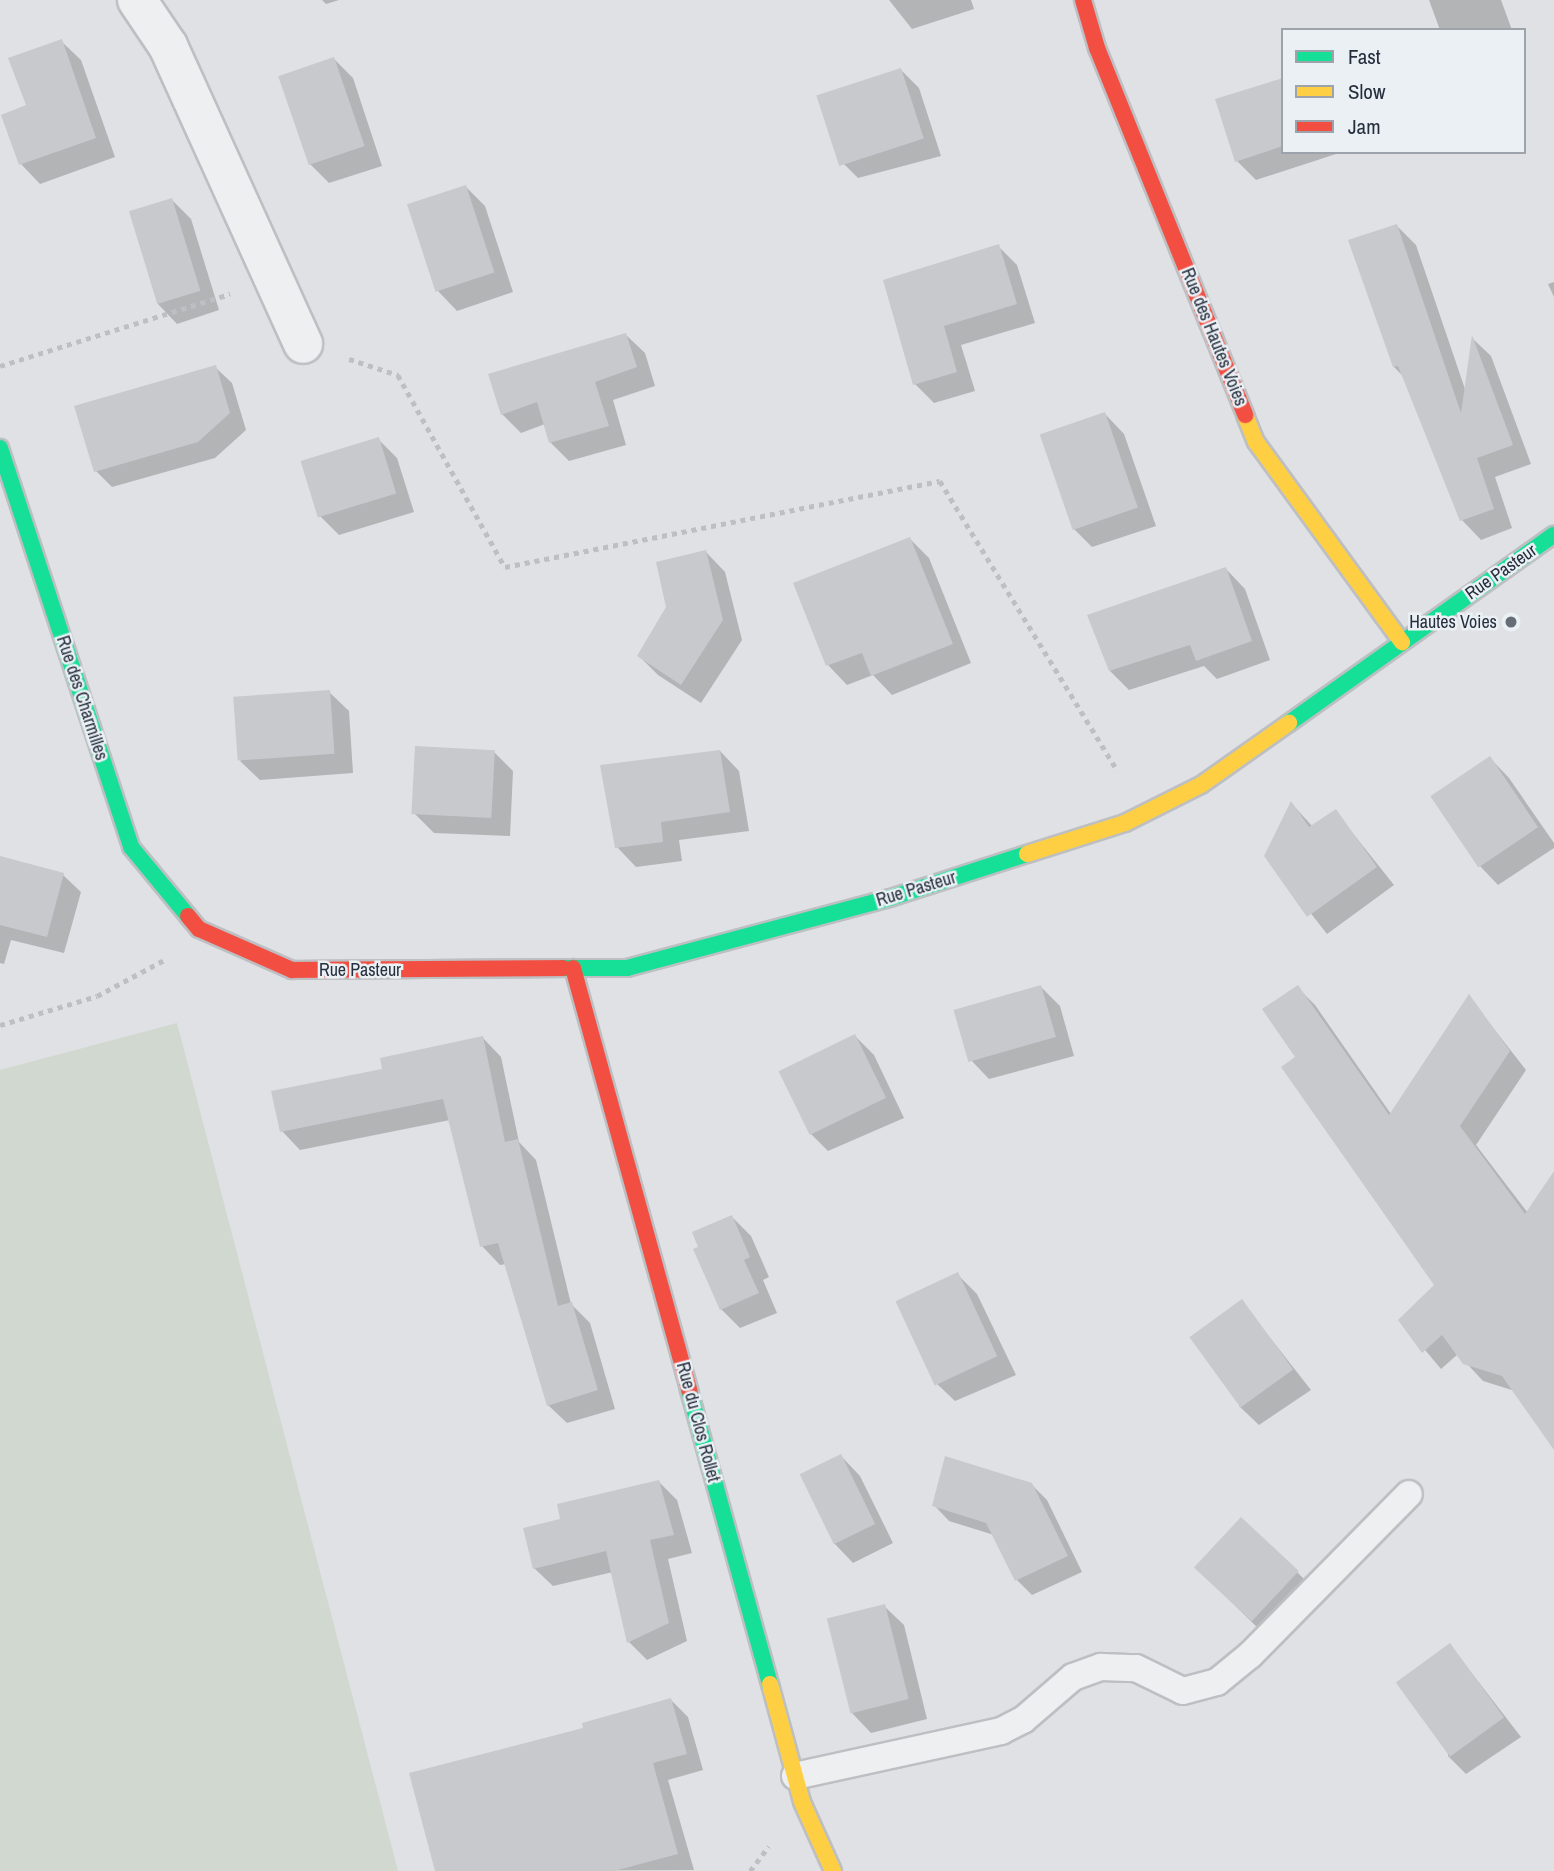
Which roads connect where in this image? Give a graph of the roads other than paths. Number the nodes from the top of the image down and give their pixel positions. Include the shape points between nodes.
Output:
1 (137, 0) edge
2 (1083, 0) edge
3 (303, 344) road end
4 (0, 448) edge
5 (1554, 534) edge
6 (1402, 642) junction
7 (199, 929) joint
8 (573, 968) junction
9 (1409, 1494) dead end
10 (796, 1776) junction
11 (833, 1871) edge

1 - 3 street via 168,46
2 - 6 street, Rue des Hautes Voies via 1097,48 1256,442
4 - 7 street, Rue des Charmilles via 131,847
5 - 6 street, Rue Pasteur
6 - 8 street, Rue Pasteur via 1201,785 1144,814 890,898 627,968
7 - 8 street, Rue Pasteur via 292,970
8 - 10 street, Rue du Clos Rollet
9 - 10 lane via 1250,1655 1217,1682 1183,1691 1136,1668 1101,1667 1073,1677 1023,1720 1001,1731
10 - 11 street, Rue du Clos Rollet

